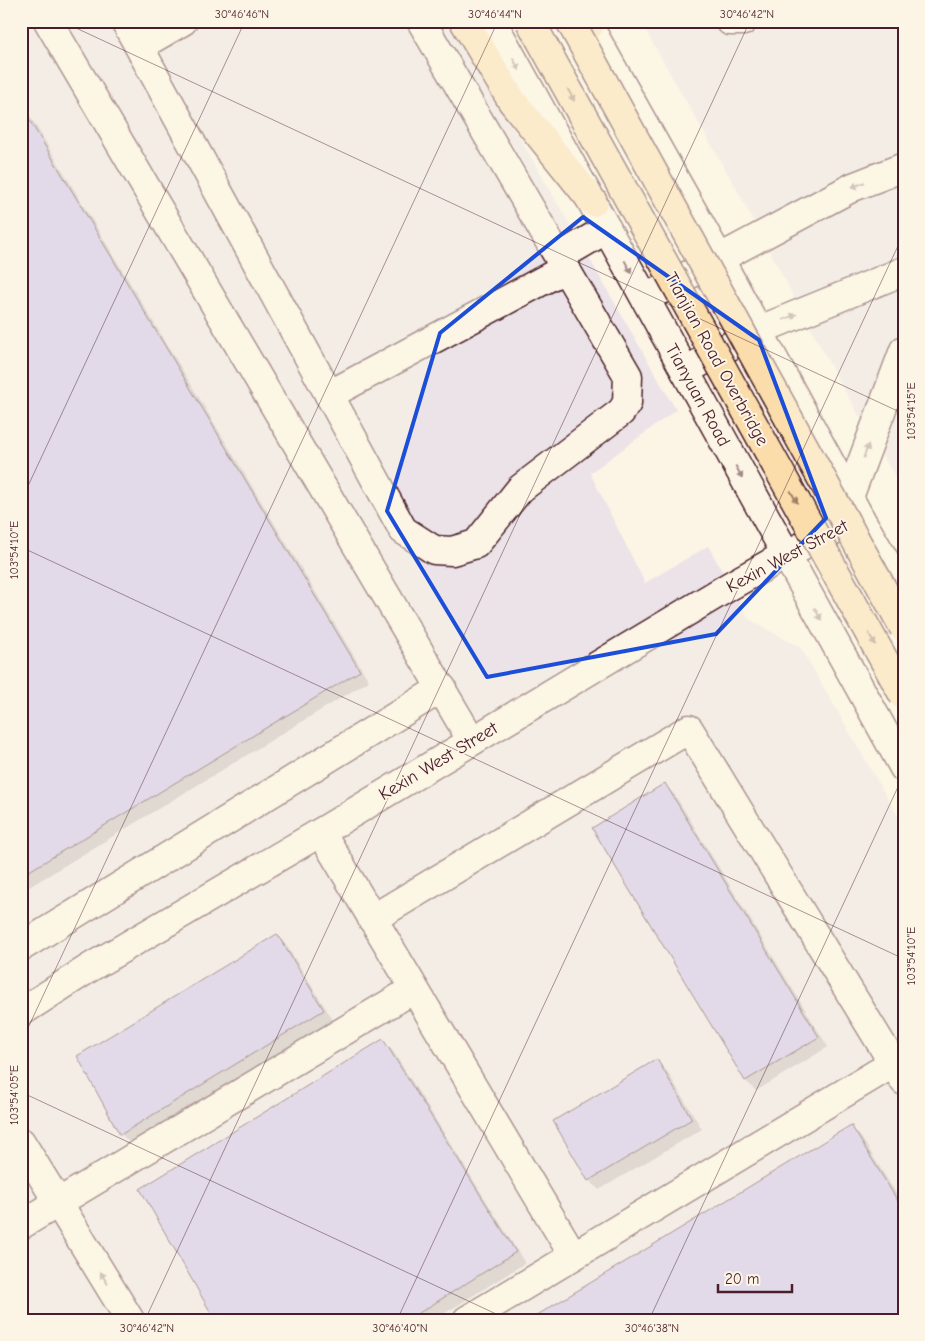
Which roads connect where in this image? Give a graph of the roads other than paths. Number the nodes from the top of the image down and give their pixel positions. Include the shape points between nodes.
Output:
1 (48, 21) edge
2 (125, 21) edge
3 (183, 21) edge
4 (422, 21) edge
5 (464, 21) edge
6 (492, 21) edge
7 (530, 21) edge
8 (730, 21) edge
9 (743, 21) edge
10 (583, 22) edge
11 (140, 46) junction
12 (904, 167) edge
13 (592, 202) junction
14 (607, 229) junction
15 (719, 258) junction
16 (562, 263) junction
17 (904, 271) edge
18 (645, 298) junction
19 (757, 331) junction
20 (904, 350) edge
21 (685, 371) junction
22 (329, 395) junction
23 (855, 507) junction
24 (785, 554) junction
25 (904, 593) edge
26 (904, 628) edge
27 (442, 688) junction
28 (904, 696) edge
29 (472, 741) junction
30 (904, 768) edge
31 (320, 832) junction
32 (372, 919) junction
33 (21, 948) edge
34 (414, 989) junction
35 (21, 1012) edge
36 (900, 1067) edge
37 (21, 1142) edge
38 (58, 1202) junction
39 (21, 1225) edge
40 (573, 1255) junction
41 (130, 1320) edge
42 (467, 1320) edge

1 - 27 street
2 - 11 street
3 - 11 street
4 - 16 street
5 - 13 main road via 512,100
6 -> 13 street, Tianyuan Road
7 -> 28 main road, Tianjian Road Overbridge, bridge
8 - 9 street
10 - 15 street
10 - 26 main road, Tianjian Road Overbridge, bridge
11 - 22 street
12 -> 15 street via 853,187
13 - 14 street, Tianyuan Road
14 - 16 street
14 -> 18 street, Tianyuan Road
15 - 18 street
15 - 19 street
16 - 22 street
16 - 22 street via 628,376 627,403 621,412 520,489 476,544 452,551 434,550 403,530
19 -> 17 street
18 - 21 street, Tianyuan Road
19 - 21 street
19 - 23 street
23 -> 20 street
21 -> 24 street, Tianyuan Road
23 - 24 street, Kexin West Street
23 - 25 street
24 - 29 street, Kexin West Street
24 -> 30 street, Tianyuan Road
27 - 29 street
27 - 33 street
29 - 31 street, Kexin West Street
31 - 32 street
31 - 35 street, Kexin West Street
32 - 34 street
32 - 36 street via 689,729
34 - 38 street
34 - 40 street
36 - 40 street
37 - 38 street
38 - 39 street
41 -> 38 street
40 - 42 street

